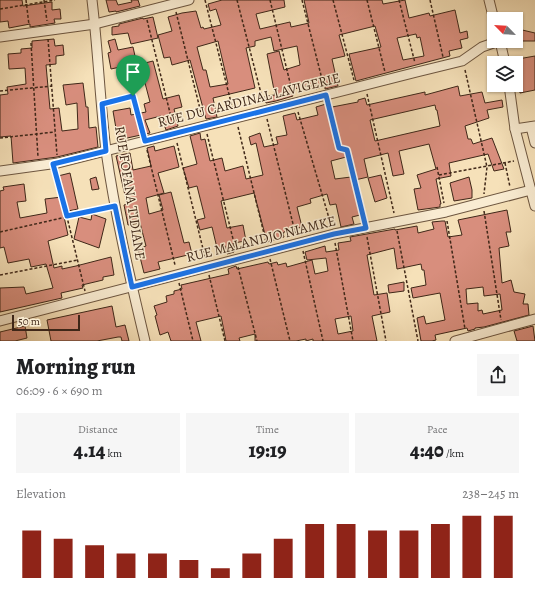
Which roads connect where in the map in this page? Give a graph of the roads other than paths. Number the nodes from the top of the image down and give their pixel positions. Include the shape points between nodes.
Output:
1 (92, 0) edge
2 (189, 0) edge
3 (489, 0) edge
4 (492, 12) edge
5 (95, 24) junction
6 (0, 37) edge
7 (487, 45) edge
8 (510, 92) edge
9 (533, 126) edge
10 (515, 129) junction
11 (535, 143) edge
12 (106, 151) junction
13 (0, 171) edge
14 (531, 190) junction
15 (535, 206) edge
16 (132, 287) junction
17 (535, 318) edge
18 (0, 321) edge
19 (145, 341) edge
20 (454, 341) edge

1 - 5 street, RUE FOFANA TIDIANE
2 - 5 street
3 - 4 street
5 - 6 street
5 - 12 street, RUE FOFANA TIDIANE
7 - 12 street, RUE DU CARDINAL LAVIGERIE via 462,60 445,65
8 - 10 street
9 - 10 street
9 - 11 street
10 - 14 street
12 - 13 street, RUE DU CARDINAL LAVIGERIE via 56,163
12 - 16 street, RUE FOFANA TIDIANE
14 - 15 street
14 - 16 street, RUE MALANDJO NIAMKE via 446,212 334,234
16 - 18 street, RUE MALANDJO NIAMKE
16 - 19 street, RUE FOFANA TIDIANE
17 - 20 street

